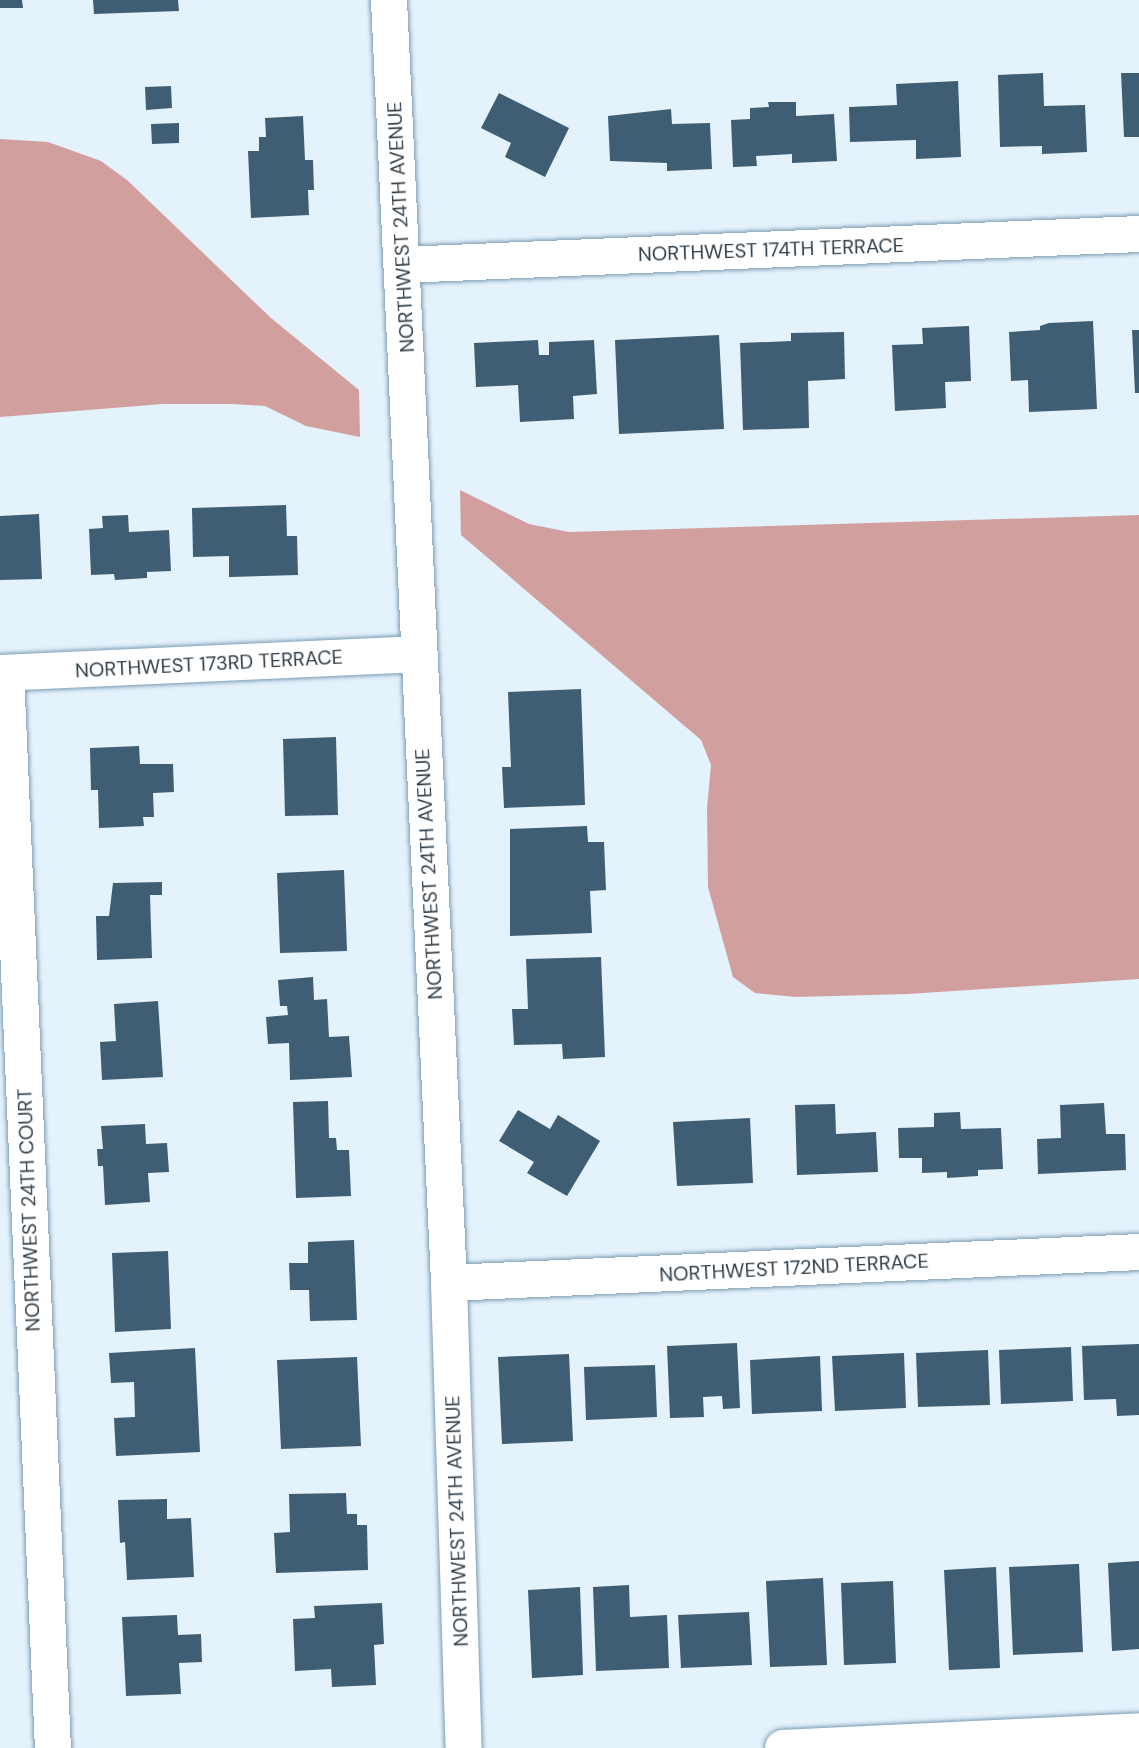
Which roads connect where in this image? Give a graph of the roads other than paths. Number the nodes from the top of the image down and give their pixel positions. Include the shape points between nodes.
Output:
1 (389, 0) edge
2 (1139, 234) edge
3 (403, 265) junction
4 (419, 654) junction
5 (3, 673) edge
6 (1139, 1252) edge
7 (449, 1283) junction
8 (1139, 1731) edge
9 (53, 1748) edge
10 (464, 1748) edge
11 (783, 1748) edge

1 - 3 street, NORTHWEST 24TH AVENUE
2 - 3 street, NORTHWEST 174TH TERRACE
3 - 4 street, NORTHWEST 24TH AVENUE
4 - 5 street, NORTHWEST 173RD TERRACE
4 - 7 street, NORTHWEST 24TH AVENUE
5 - 9 street, NORTHWEST 24TH COURT
6 - 7 street, NORTHWEST 172ND TERRACE
7 - 10 street, NORTHWEST 24TH AVENUE
8 - 11 street

